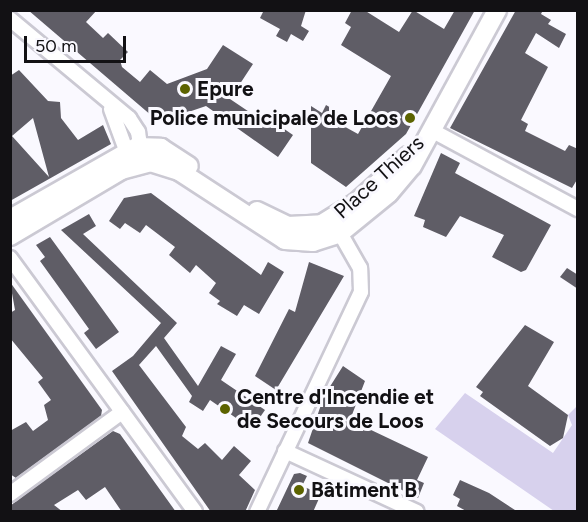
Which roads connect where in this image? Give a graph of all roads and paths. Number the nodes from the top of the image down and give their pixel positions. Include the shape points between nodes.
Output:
1 (497, 10) edge
2 (10, 19) edge
3 (431, 130) junction
4 (136, 156) junction
5 (578, 209) edge
6 (10, 219) edge
7 (340, 233) junction
8 (10, 236) edge
9 (10, 258) edge
10 (122, 412) junction
11 (285, 451) junction
12 (10, 494) edge
13 (195, 512) edge
14 (257, 512) edge
15 (417, 512) edge

1 - 3 main road
2 - 4 street via 106,102
3 - 4 main road, Place Thiers via 396,168 337,217 309,227 281,224 161,148
3 - 5 street
3 - 7 main road, Place Thiers via 398,183
4 - 6 main road
4 - 7 main road, Place Thiers via 179,171 291,242 313,242
4 - 8 main road
7 - 11 street via 360,268 361,292
9 - 10 street
10 - 12 street
10 - 13 street
11 - 14 street
11 - 15 street

